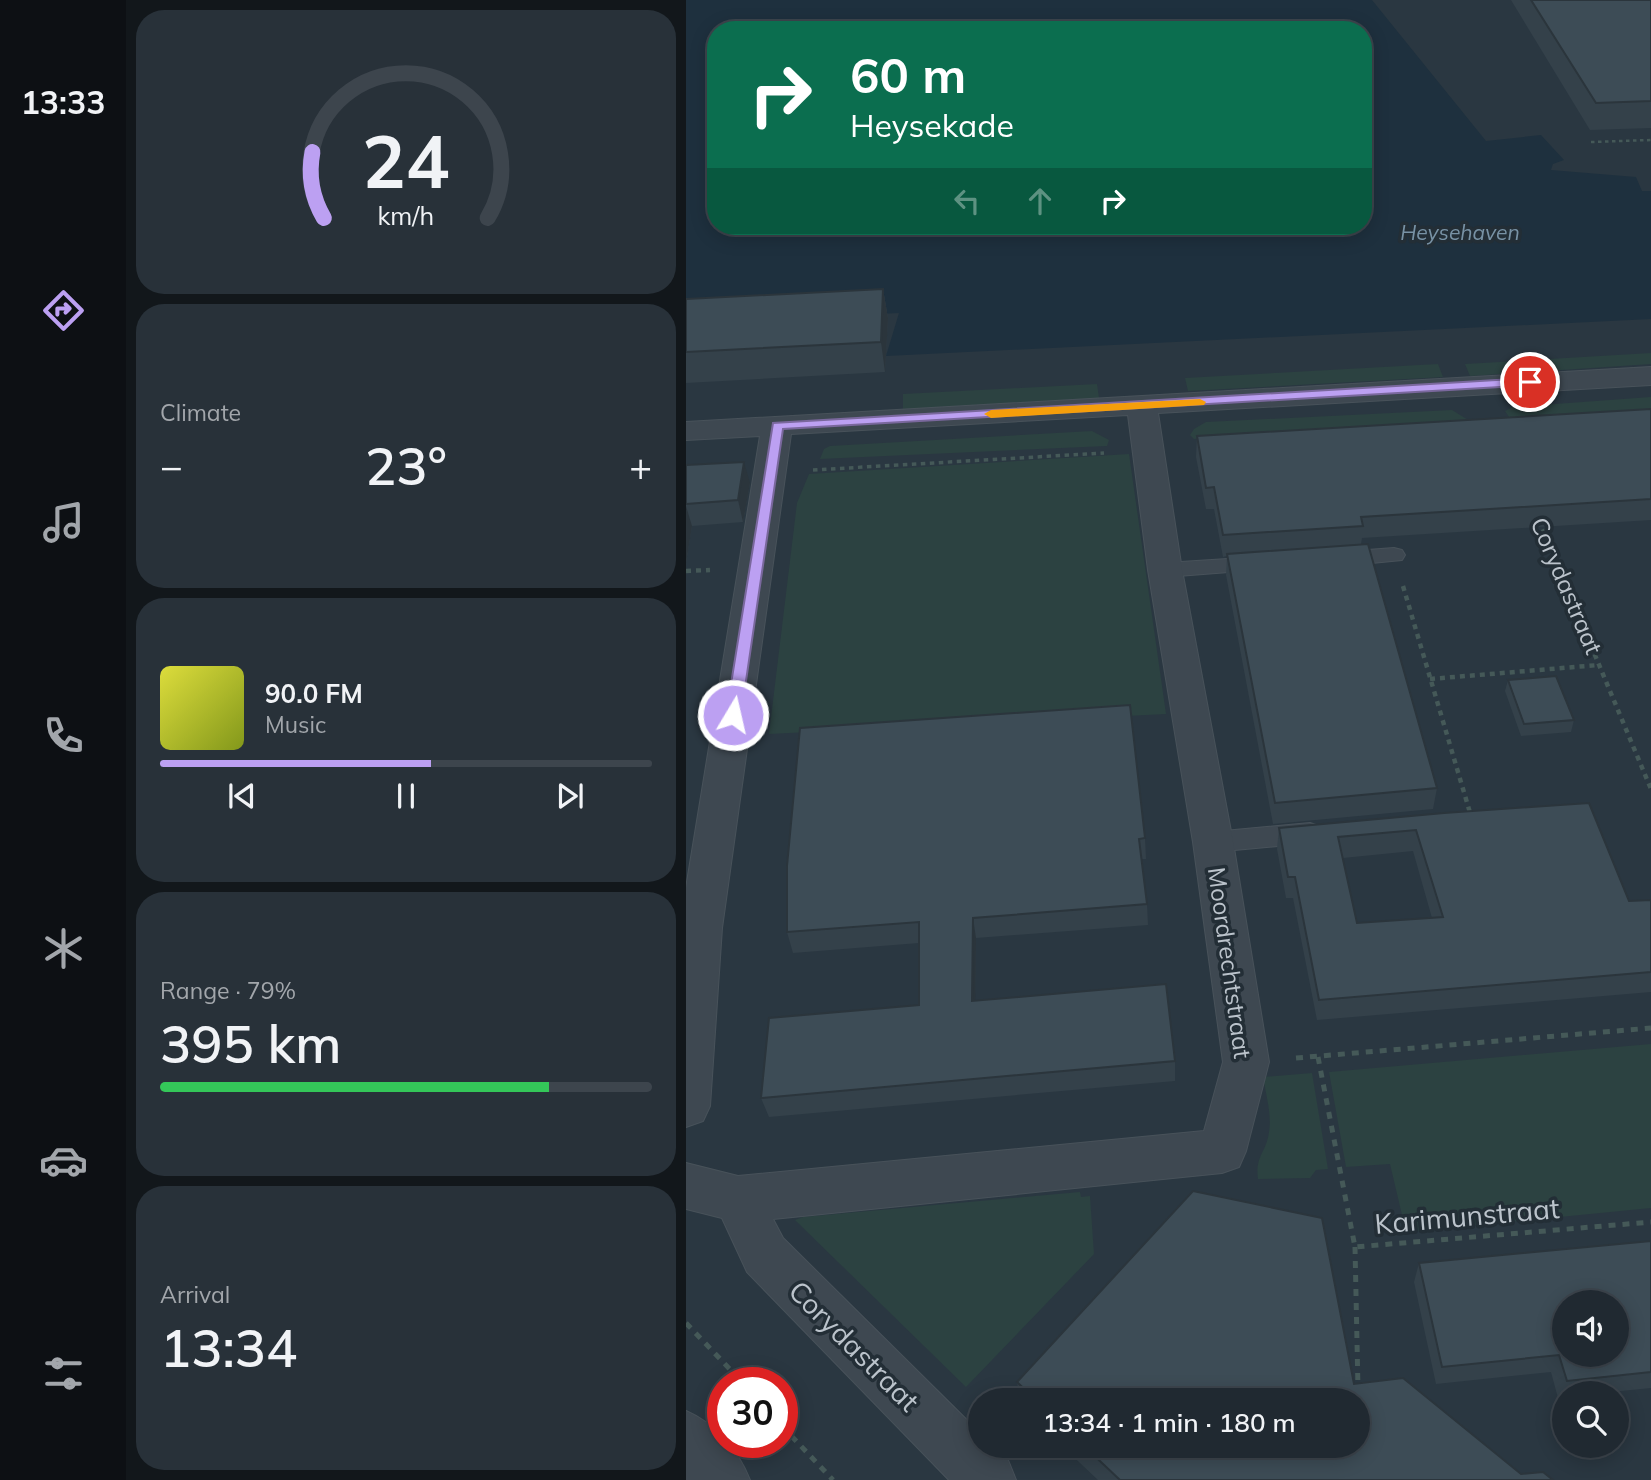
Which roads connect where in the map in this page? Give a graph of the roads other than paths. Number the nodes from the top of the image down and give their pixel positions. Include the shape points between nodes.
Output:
1 (1651, 376) edge
2 (1142, 406) junction
3 (777, 426) junction
4 (686, 431) edge
5 (1394, 555) road end
6 (1313, 561) edge
7 (1286, 562) edge
8 (1165, 570) junction
9 (1335, 831) edge
10 (1213, 842) junction
11 (686, 1106) edge
12 (686, 1186) edge
13 (738, 1199) junction
14 (988, 1480) edge

1 - 2 street
2 - 3 street
2 - 8 street, Moordrechtstraat
3 - 4 street
3 - 11 street via 701,928
5 - 6 lane
7 - 8 lane
8 - 10 street, Moordrechtstraat
9 - 10 lane
10 - 13 street, Moordrechtstraat via 1246,1062 1222,1151
12 - 13 street, Moordrechtstraat
13 - 14 street, Corydastraat via 765,1255

